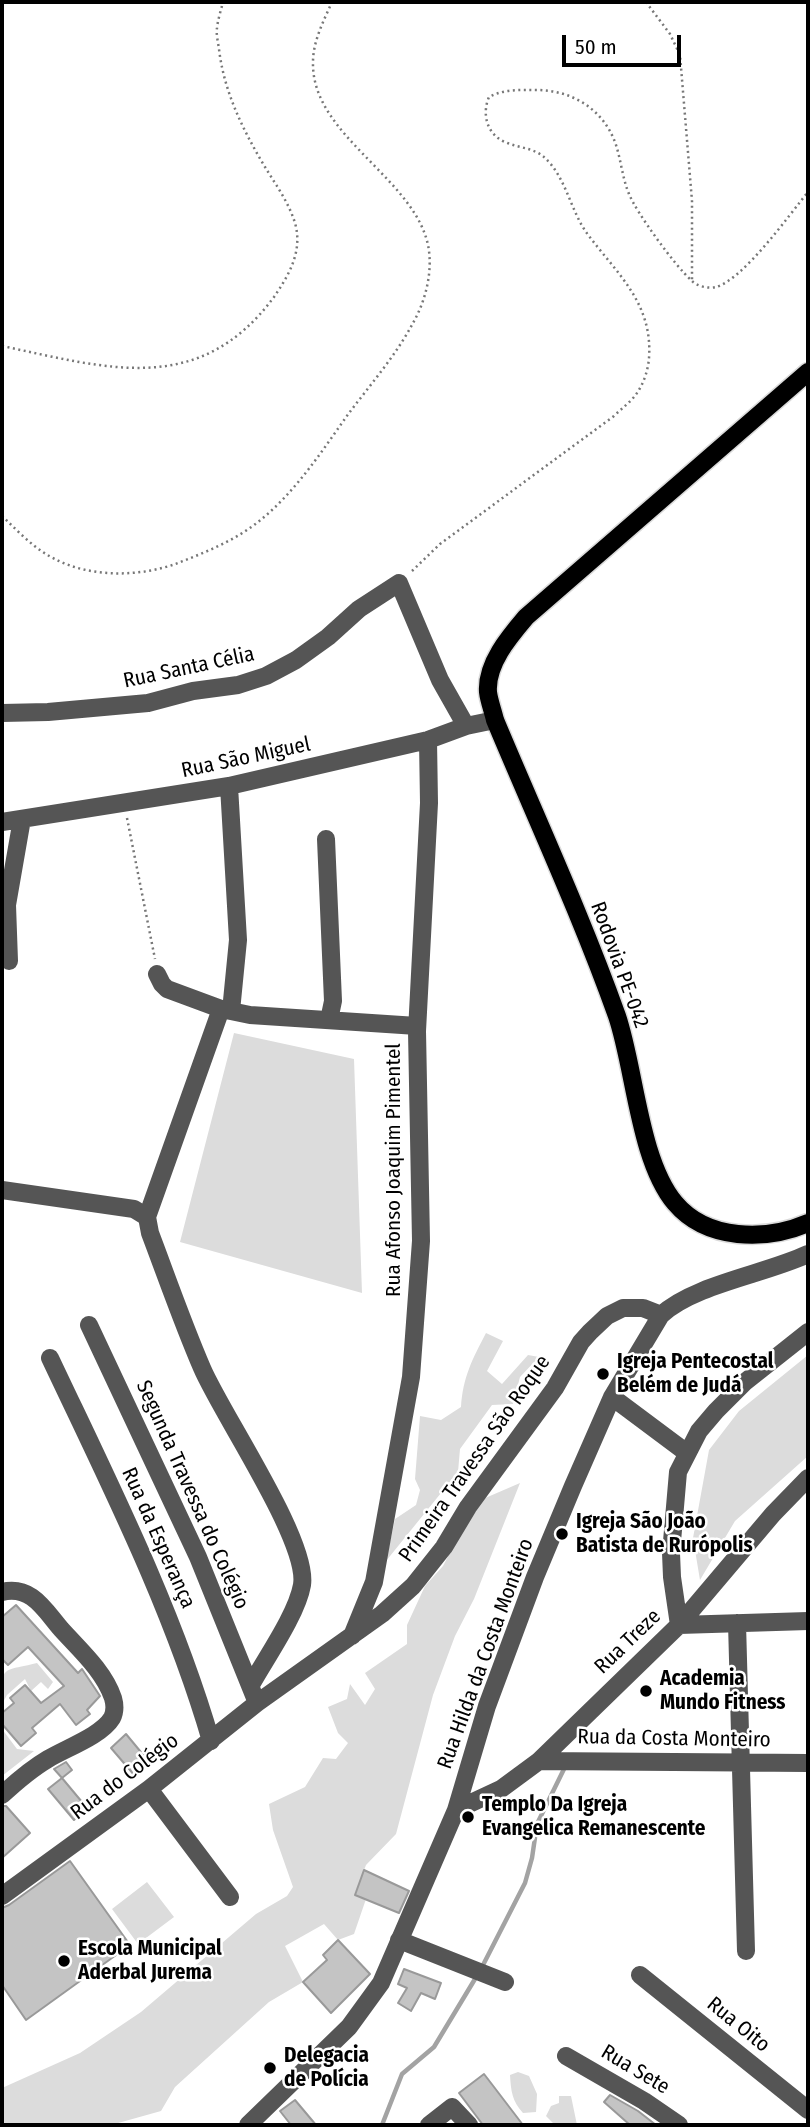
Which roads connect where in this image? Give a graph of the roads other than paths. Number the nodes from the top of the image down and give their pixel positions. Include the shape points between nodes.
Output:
1 (808, 372) edge
2 (2, 713) edge
3 (495, 720) junction
4 (466, 726) junction
5 (428, 740) junction
6 (229, 786) junction
7 (22, 819) junction
8 (2, 822) edge
9 (326, 839) dead end
10 (9, 961) dead end
11 (157, 974) road end
12 (226, 1010) junction
13 (329, 1020) junction
14 (417, 1026) junction
15 (2, 1190) edge
16 (147, 1217) junction
17 (808, 1223) edge
18 (808, 1254) edge
19 (661, 1315) junction
20 (89, 1325) dead end
21 (808, 1332) edge
22 (50, 1358) dead end
23 (612, 1397) junction
24 (687, 1453) junction
25 (808, 1478) edge
26 (2, 1592) edge
27 (808, 1621) edge
28 (737, 1623) junction
29 (679, 1625) junction
30 (352, 1636) junction
31 (251, 1685) junction
32 (257, 1703) junction
33 (211, 1741) junction
34 (539, 1760) junction
35 (740, 1763) junction
36 (808, 1763) edge
37 (149, 1789) junction
38 (2, 1796) edge
39 (456, 1810) junction
40 (2, 1896) edge
41 (230, 1897) dead end
42 (399, 1940) junction
43 (746, 1951) dead end
44 (640, 1975) dead end
45 (497, 1979) dead end
46 (566, 2056) dead end
47 (808, 2110) edge
48 (248, 2125) edge
49 (429, 2125) edge
50 (468, 2125) edge
51 (679, 2125) edge

1 - 3 main road, Rodovia PE-042 via 526,617 493,665 488,691
2 - 4 street, Rua Santa Célia via 148,703 266,676 296,660 399,583 440,680
3 - 4 street, Rua São Miguel
3 - 17 main road, Rodovia PE-042 via 617,1017 645,1136 662,1183 676,1204 715,1230 741,1235 775,1233
4 - 5 street, Rua São Miguel
5 - 6 street, Rua São Miguel
5 - 14 street, Rua Afonso Joaquim Pimentel
6 - 7 street, Rua São Miguel
6 - 12 street via 238,940
7 - 8 street, Rua São Miguel
7 - 10 street via 7,905
9 - 13 street via 333,1001
11 - 12 street via 167,989
12 - 13 street
12 - 16 street
13 - 14 street
14 - 30 street, Rua Afonso Joaquim Pimentel via 421,1241 411,1377 374,1582
15 - 16 street via 134,1209
16 - 31 street via 203,1370 280,1512 302,1569 297,1601
18 - 19 street, Rua Hilda da Costa Monteiro via 693,1295
19 - 23 street, Rua Hilda da Costa Monteiro
19 - 30 street, Primeira Travessa São Roque via 643,1308 623,1308 590,1332 429,1568
20 - 31 street, Segunda Travessa do Colégio via 198,1557
21 - 24 street via 716,1410
22 - 33 street, Rua da Esperança via 167,1613
23 - 24 street
23 - 39 street, Rua Hilda da Costa Monteiro via 520,1616 475,1741
24 - 29 street via 678,1472 673,1522 672,1577
25 - 29 street, Rua Treze
26 - 38 street via 13,1589 35,1598 99,1673 115,1711 101,1730 46,1760
27 - 28 street
28 - 29 street
28 - 35 street
29 - 34 street, Rua Treze
30 - 32 street, Primeira Travessa São Roque
31 - 32 street
32 - 33 street, Rua do Colégio
33 - 37 street, Rua do Colégio
34 - 35 street, Rua da Costa Monteiro
34 - 39 street, Rua Treze via 501,1789
35 - 36 street, Rua da Costa Monteiro
35 - 43 street
37 - 40 street, Rua do Colégio
37 - 41 street
39 - 42 street, Rua Hilda da Costa Monteiro
42 - 45 street
42 - 48 street, Rua Hilda da Costa Monteiro via 373,1995 349,2026
44 - 47 street, Rua Oito
46 - 51 street, Rua Sete
49 - 50 street via 452,2107

